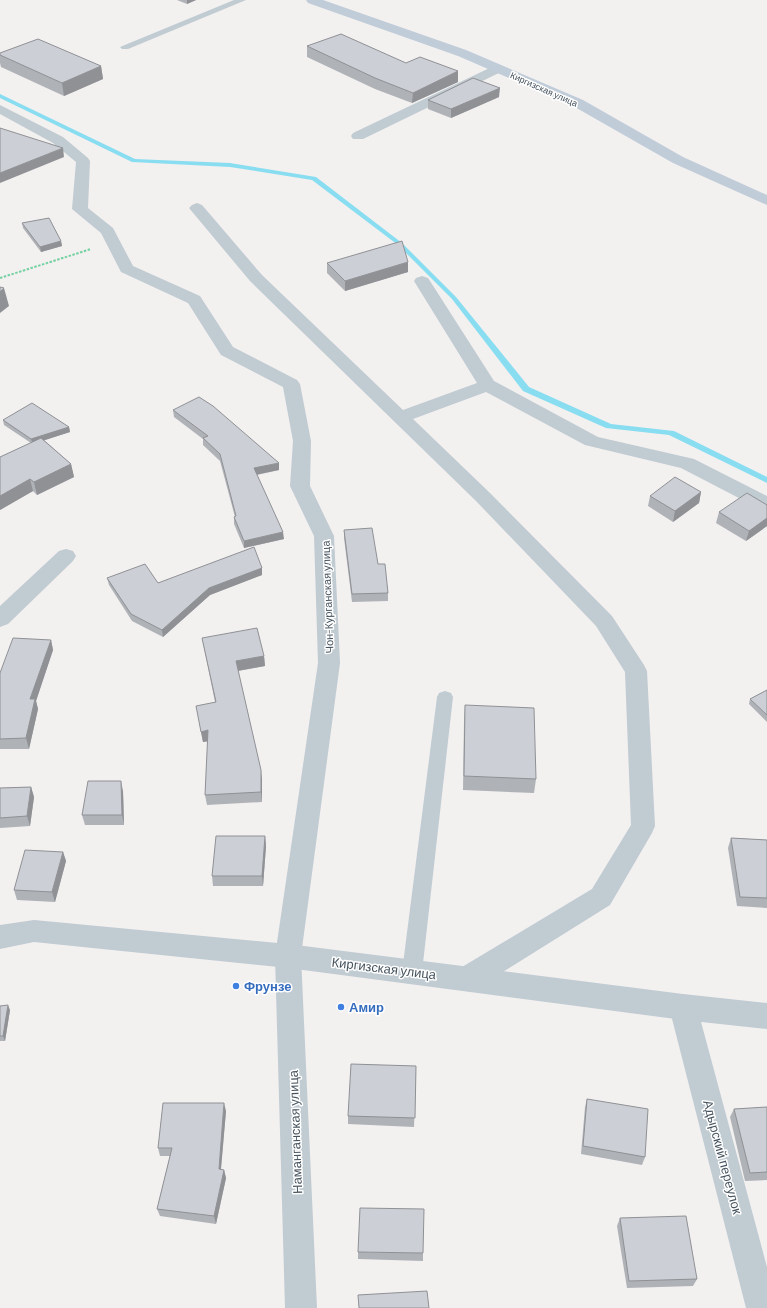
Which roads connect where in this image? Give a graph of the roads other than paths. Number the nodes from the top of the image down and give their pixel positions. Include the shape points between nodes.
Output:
1 (242, 0) edge
2 (312, 0) edge
3 (125, 47) dead end
4 (498, 68) junction
5 (0, 109) edge
6 (358, 136) dead end
7 (767, 201) edge
8 (197, 208) dead end
9 (422, 281) dead end
10 (487, 385) junction
11 (401, 417) junction
12 (767, 504) edge
13 (66, 556) dead end
14 (0, 619) edge
15 (445, 697) dead end
16 (0, 937) edge
17 (288, 956) junction
18 (412, 972) junction
19 (467, 979) junction
20 (683, 1007) junction
21 (767, 1016) edge
22 (301, 1308) edge
23 (762, 1308) edge

1 - 3 lane
2 - 4 main road, Киргизская улица
4 - 6 street
4 - 7 main road, Киргизская улица via 578,103 678,160
5 - 17 street, Чон-Курганская улица via 58,140 83,161 80,209 108,231 127,269 194,300 227,351 291,384 302,441 300,486 324,536 329,663
8 - 11 street via 256,278
9 - 10 street
10 - 11 street
10 - 12 street via 592,441 687,463
11 - 19 street via 604,621 636,671 643,826 601,897
13 - 14 street
15 - 18 lane
16 - 17 street, Киргизская улица via 34,931
17 - 18 street, Киргизская улица
17 - 22 street, Наманганская улица
18 - 19 street, Киргизская улица
19 - 20 street, Киргизская улица
20 - 21 street, Киргизская улица
20 - 23 street, Адырский переулок

